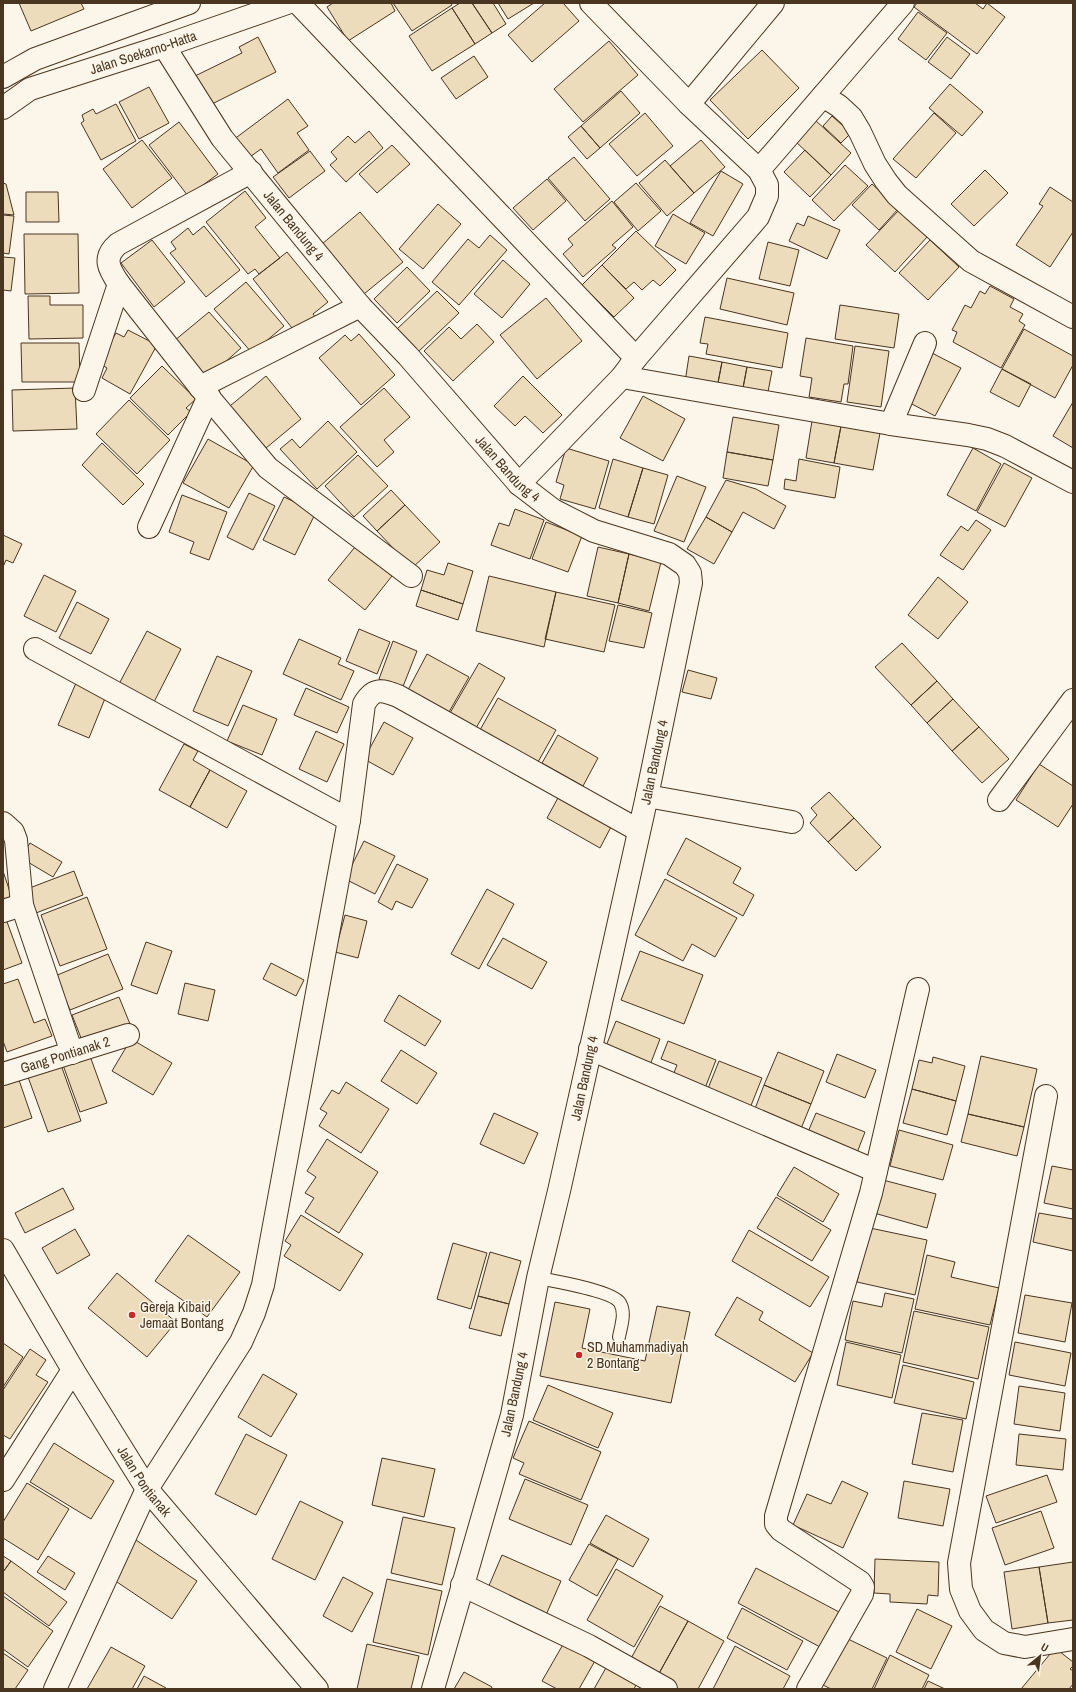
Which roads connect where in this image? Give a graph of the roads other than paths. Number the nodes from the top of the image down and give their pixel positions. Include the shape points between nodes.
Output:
1 (189, 3) edge
2 (287, 3) edge
3 (298, 3) edge
4 (591, 3) edge
5 (773, 3) edge
6 (903, 3) edge
7 (164, 46) junction
8 (3, 77) edge
9 (823, 96) junction
10 (689, 104) junction
11 (3, 108) edge
12 (759, 170) junction
13 (251, 172) junction
14 (119, 284) junction
15 (360, 306) junction
16 (1073, 317) edge
17 (924, 343) dead end
18 (636, 358) junction
19 (622, 377) junction
20 (84, 390) dead end
21 (204, 391) junction
22 (891, 424) junction
23 (1073, 482) edge
24 (519, 484) junction
25 (149, 527) dead end
26 (411, 576) dead end
27 (35, 649) dead end
28 (1073, 700) edge
29 (647, 796) junction
30 (1000, 800) dead end
31 (349, 820) junction
32 (792, 822) dead end
33 (3, 823) edge
34 (638, 830) junction
35 (12, 908) edge
36 (918, 989) dead end
37 (128, 1035) dead end
38 (590, 1049) junction
39 (72, 1053) junction
40 (3, 1074) edge
41 (1046, 1096) dead end
42 (876, 1171) junction
43 (3, 1250) edge
44 (538, 1278) junction
45 (619, 1337) dead end
46 (73, 1370) junction
47 (3, 1480) edge
48 (147, 1489) junction
49 (462, 1585) junction
50 (1072, 1640) edge
51 (55, 1689) edge
52 (317, 1689) edge
53 (433, 1689) edge
54 (666, 1689) edge
55 (809, 1689) edge

1 - 8 street, Jalan Soekarno-Hatta via 35,59
2 - 7 street, Jalan Soekarno-Hatta
3 - 18 street
4 - 10 street
5 - 10 street
6 - 9 street
7 - 11 street, Jalan Soekarno-Hatta via 30,88
7 - 13 street, Jalan Bandung 4 via 222,138
9 - 12 street
9 - 16 street via 850,117 875,164 897,195 971,261
10 - 12 street
12 - 18 street via 766,185 767,196 758,217
13 - 14 street via 112,249 108,256 109,263
13 - 15 street, Jalan Bandung 4
14 - 20 street
14 - 21 street
15 - 21 street
15 - 24 street, Jalan Bandung 4 via 408,356
17 - 22 street
18 - 19 street
19 - 22 street
19 - 24 street
21 - 25 street
21 - 26 street via 268,468
22 - 23 street via 987,439
24 - 29 street, Jalan Bandung 4 via 553,510 574,522 609,537 669,554 682,562 690,573 691,583
27 - 31 street
28 - 30 street
29 - 32 street
29 - 34 street, Jalan Bandung 4
31 - 34 street via 364,704 368,696 383,690
31 - 48 street via 263,1285 241,1342
33 - 35 street via 13,832 16,840
34 - 38 street, Jalan Bandung 4
35 - 39 street
36 - 42 street
37 - 39 street, Gang Pontianak 2
38 - 42 street
38 - 44 street, Jalan Bandung 4 via 560,1191
39 - 40 street, Gang Pontianak 2
41 - 50 street via 959,1563 961,1588 970,1611 984,1630 1004,1643 1025,1647
42 - 55 street via 776,1516 776,1524 781,1530 860,1582 863,1587 862,1594
43 - 46 street, Jalan Pontianak
44 - 45 lane via 616,1299 620,1303 623,1315
44 - 49 street, Jalan Bandung 4 via 512,1415
46 - 47 street
46 - 48 street, Jalan Pontianak
48 - 51 street
48 - 52 street, Jalan Pontianak
49 - 53 street, Jalan Bandung 4
49 - 54 street via 589,1646

